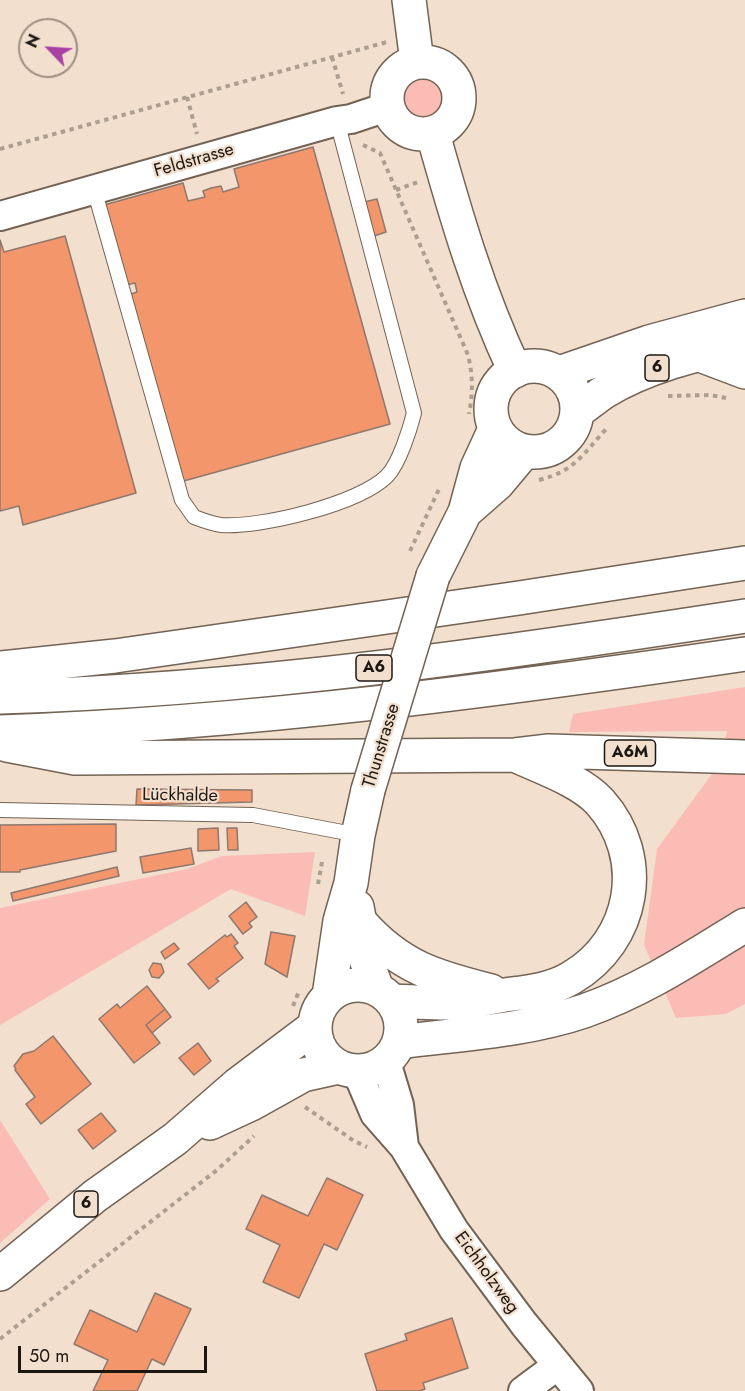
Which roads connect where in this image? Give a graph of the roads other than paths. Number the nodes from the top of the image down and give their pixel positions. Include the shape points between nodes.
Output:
1 (409, 0) edge
2 (417, 62) junction
3 (387, 107) junction
4 (344, 120) junction
5 (433, 134) junction
6 (94, 189) junction
7 (0, 216) edge
8 (745, 316) edge
9 (745, 343) edge
10 (700, 355) junction
11 (514, 370) junction
12 (745, 372) edge
13 (559, 374) junction
14 (578, 411) junction
15 (482, 423) junction
16 (528, 467) junction
17 (465, 512) junction
18 (738, 560) edge
19 (745, 616) edge
20 (745, 654) edge
21 (0, 668) edge
22 (0, 697) edge
23 (0, 732) edge
24 (0, 743) edge
25 (515, 755) junction
26 (745, 757) edge
27 (0, 810) edge
28 (358, 836) junction
29 (351, 883) junction
30 (361, 923) junction
31 (745, 925) edge
32 (384, 995) junction
33 (507, 995) junction
34 (329, 996) junction
35 (314, 1027) junction
36 (370, 1061) junction
37 (175, 1139) junction
38 (0, 1274) edge
39 (558, 1365) junction
40 (523, 1391) edge
41 (579, 1391) edge

1 - 2 main road
2 - 3 main road via 396,73 390,83
2 - 5 main road via 439,65 459,90 457,112 451,122
3 - 4 street, Feldstrasse
3 - 5 main road via 392,118 410,132
4 - 6 street, Feldstrasse
4 - 6 lane via 414,413 388,476 352,499 272,521 220,525 194,517 182,500
5 - 11 main road via 462,237
6 - 7 street, Feldstrasse
8 - 13 main road, 6 via 613,353
9 - 10 main road, 6
10 - 12 main road
10 - 14 main road, 6 via 630,379
11 - 13 main road via 537,366
11 - 15 main road via 495,390 491,416
13 - 14 main road via 573,390
14 - 16 main road via 566,439 540,453
15 - 16 main road via 513,447
15 - 17 main road, Thunstrasse via 477,468
16 - 17 main road, Thunstrasse via 498,483
17 - 28 main road, Thunstrasse, bridge via 420,568
18 - 21 main road via 484,603 164,650
19 - 22 main road, A6 via 299,676
20 - 23 main road, A6 via 302,712
24 - 25 main road via 75,758
25 - 26 main road, A6M via 549,751
25 - 33 main road via 572,782 599,800 624,841 630,887 618,930 588,966 549,987
27 - 28 lane, Lückhalde via 254,815
28 - 29 main road, Thunstrasse
29 - 30 main road, Thunstrasse
29 - 34 main road, Thunstrasse via 340,921
30 - 32 main road, Thunstrasse via 367,963
30 - 33 main road via 388,951 413,965 454,982
31 - 36 main road via 674,969 584,1011
32 - 33 main road via 453,1003
32 - 34 main road via 364,985 351,985
32 - 36 main road via 399,1014 401,1028
34 - 35 main road via 321,1005
35 - 36 main road via 325,1057
35 - 37 main road, 6 via 237,1085
36 - 37 main road, 6 via 303,1075
36 - 39 street, Eichholzweg via 375,1114 405,1150 426,1187 517,1316
37 - 38 main road, 6 via 95,1196
39 - 40 street
39 - 41 street, Eichholzweg

